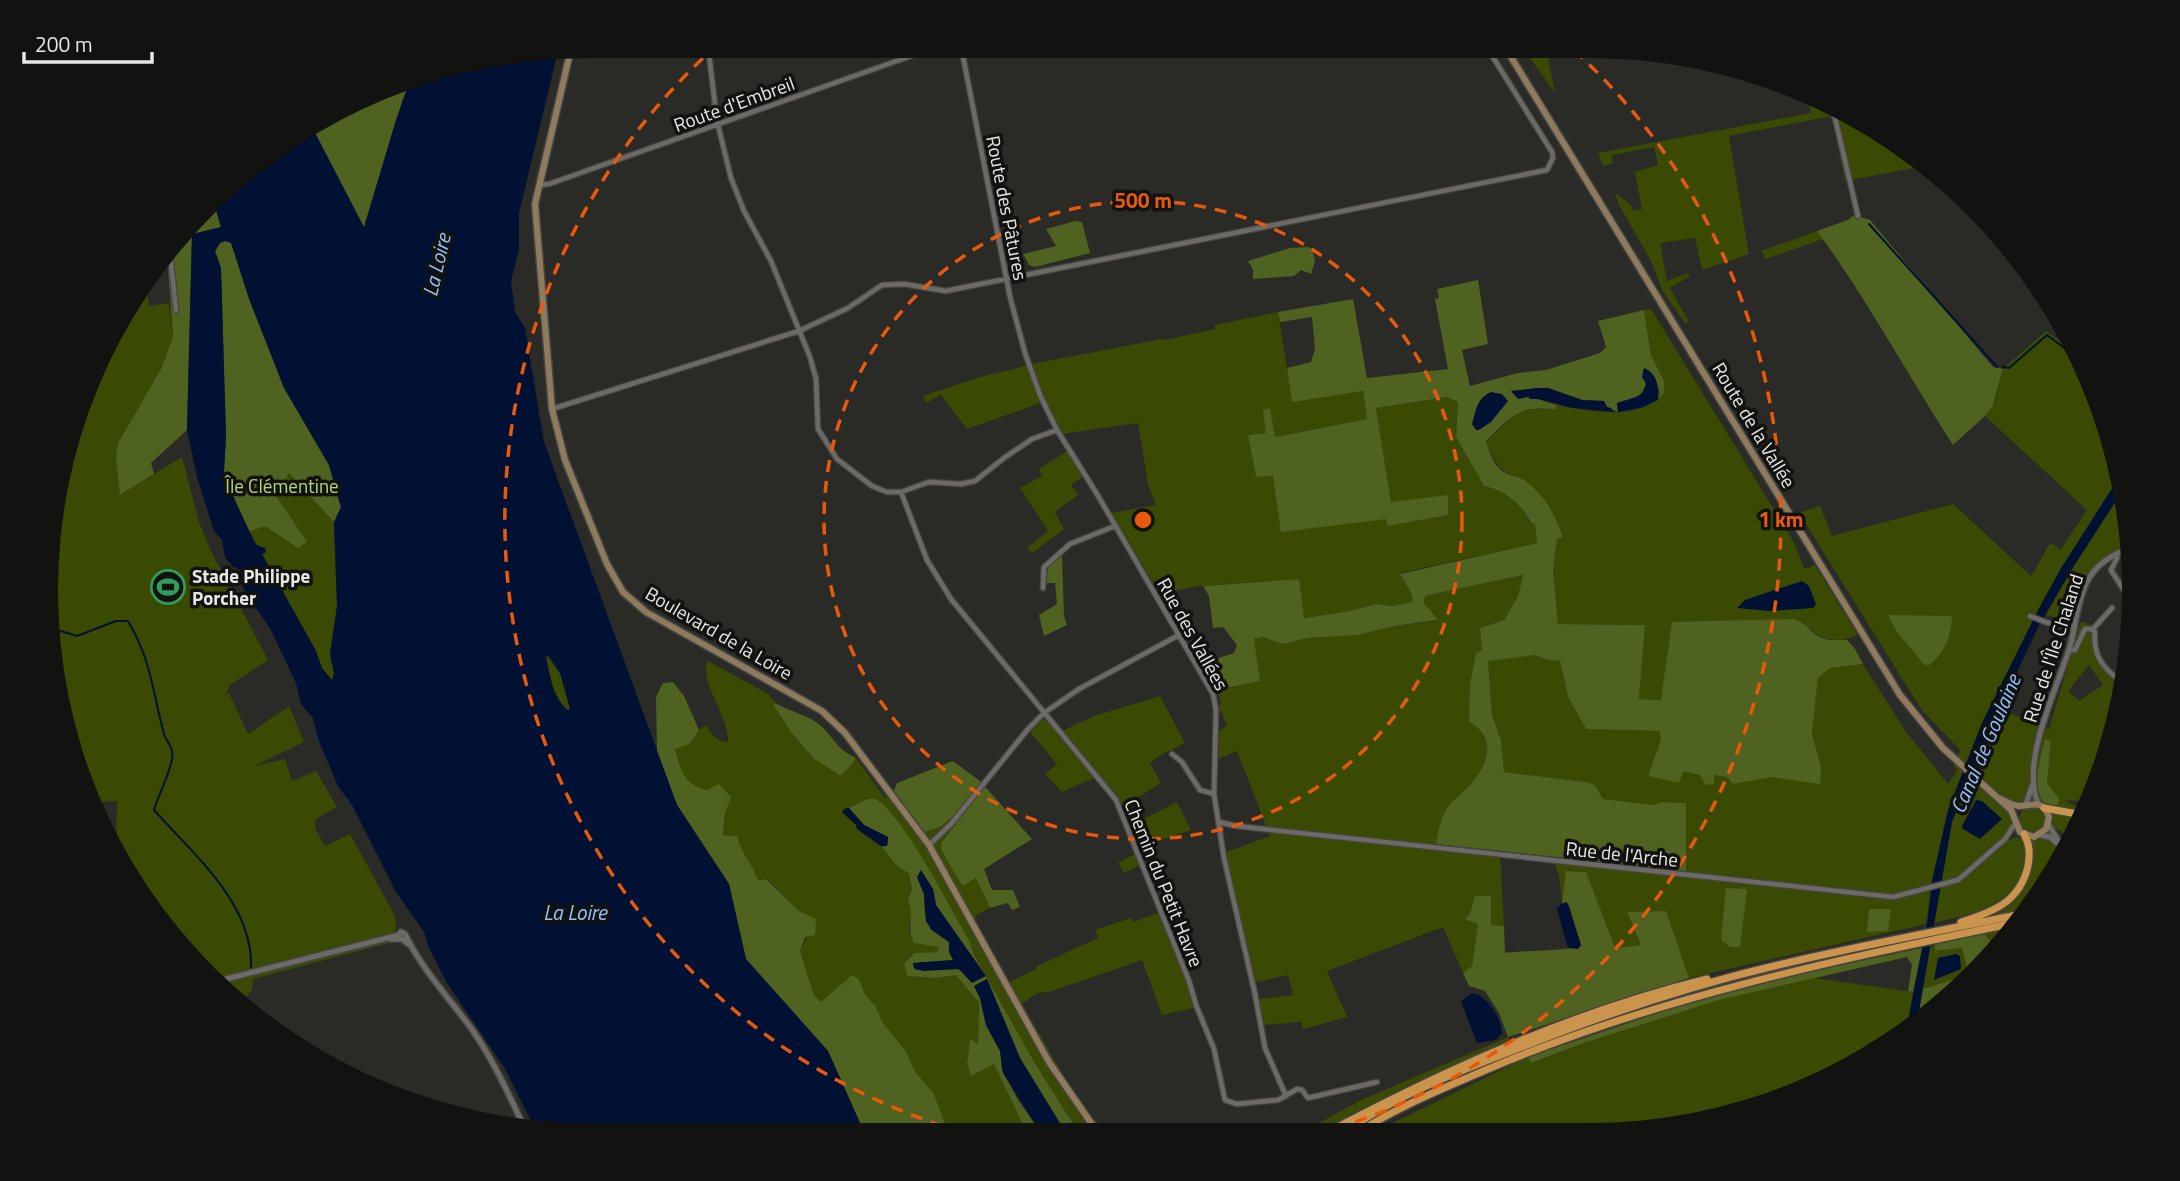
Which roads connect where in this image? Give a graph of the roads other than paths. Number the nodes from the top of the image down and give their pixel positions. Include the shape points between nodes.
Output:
1 (710, 58) edge
2 (905, 58) edge
3 (963, 58) edge
4 (1493, 58) edge
5 (1512, 58) edge
6 (569, 59) edge
7 (1835, 118) edge
8 (718, 124) junction
9 (538, 185) junction
10 (1857, 216) dead end
11 (171, 262) edge
12 (1006, 277) junction
13 (176, 310) dead end
14 (799, 331) junction
15 (1031, 373) joint
16 (552, 409) junction
17 (1057, 430) junction
18 (901, 492) junction
19 (1115, 526) junction
20 (2121, 552) edge
21 (2116, 554) junction
22 (2122, 587) edge
23 (1043, 588) dead end
24 (2112, 608) dead end
25 (2031, 616) dead end
26 (2075, 627) junction
27 (2092, 630) junction
28 (1179, 635) junction
29 (2069, 650) junction
30 (2115, 677) edge
31 (1044, 713) junction
32 (1172, 754) dead end
33 (2034, 779) junction
34 (1214, 794) junction
35 (2001, 799) junction
36 (2025, 805) junction
37 (2042, 806) junction
38 (2073, 813) edge
39 (2016, 820) junction
40 (1219, 822) junction
41 (2048, 824) junction
42 (2023, 834) junction
43 (2040, 835) junction
44 (2005, 839) junction
45 (2059, 841) edge
46 (2058, 844) edge
47 (929, 845) junction
48 (2010, 917) edge
49 (2004, 924) edge
50 (1934, 936) junction
51 (1919, 939) junction
52 (1769, 967) junction
53 (226, 979) edge
54 (1377, 1082) dead end
55 (1286, 1096) junction
56 (1393, 1113) junction
57 (520, 1119) edge
58 (1090, 1123) edge
59 (1345, 1123) edge
60 (1358, 1123) edge
61 (1375, 1123) edge
62 (1382, 1123) edge

1 - 8 street
2 - 8 street, Route d'Embreil
3 - 12 street, Route des Pâtures
4 - 12 street via 1552,152 1548,170
5 - 35 main road, Route de la Vallée via 1900,695 1960,765
6 - 9 main road, Boulevard de la Loire
7 - 10 street
8 - 9 street, Route d'Embreil
8 - 14 street via 734,187
9 - 16 main road, Boulevard de la Loire via 535,221
11 - 13 street
12 - 14 street via 946,291 883,285 838,314
12 - 15 street, Route des Pâtures
14 - 16 street
14 - 18 street via 816,379 818,429 832,453 861,480 881,490
15 - 17 street, Rue des Vallées
16 - 47 main road, Boulevard de la Loire via 565,460 623,592 646,612 833,720
17 - 18 street via 1032,439 975,481 929,482
17 - 19 street, Rue des Vallées
18 - 31 street, Chemin du Petit Havre via 936,577
19 - 23 street via 1070,544 1044,566
19 - 28 street, Rue des Vallées
20 - 21 street, Rue de l'Île Chaland
21 - 22 street via 2111,570
21 - 26 street, Rue de l'Île Chaland via 2098,566 2088,581
24 - 27 street
25 - 26 street
26 - 29 street, Rue de l'Île Chaland
27 - 29 street via 2085,629 2079,645
27 - 30 street via 2101,665
28 - 31 street
28 - 34 street, Rue des Vallées via 1215,703
29 - 33 street, Rue de l'Île Chaland via 2036,754
31 - 47 street
31 - 55 street, Chemin du Petit Havre via 1105,783 1122,811 1210,1034 1223,1098 1237,1104
32 - 34 street via 1200,790
33 - 36 street, Rue de l'Île Chaland
33 - 37 street, Rue de l'Île Chaland
34 - 40 street, Rue des Vallées
35 - 36 main road
35 - 39 main road
36 - 37 main road
36 - 39 main road
37 - 38 highway
37 - 41 main road
39 - 42 main road
39 - 44 street, Rue de l'Arche
40 - 44 street, Rue de l'Arche via 1893,897 1961,877
40 - 55 street, Rue des Vallées via 1265,1048
41 - 43 main road
41 - 45 street
42 - 43 main road
42 - 44 street, Rue de l'Arche
42 - 50 highway via 2029,847 2027,870 2011,899 1994,911 1939,928
43 - 46 street
47 - 58 main road, Boulevard de la Loire via 1049,1062
48 - 50 highway
49 - 50 highway
50 - 51 highway
51 - 52 highway
51 - 56 highway via 1652,1009 1511,1059
52 - 59 highway via 1657,992 1540,1032 1434,1077
52 - 60 highway via 1642,1003 1546,1037 1418,1091
53 - 57 street via 402,937 476,1036
54 - 55 street, Chemin du Petit Havre via 1308,1098 1300,1089
56 - 61 highway
56 - 62 highway

